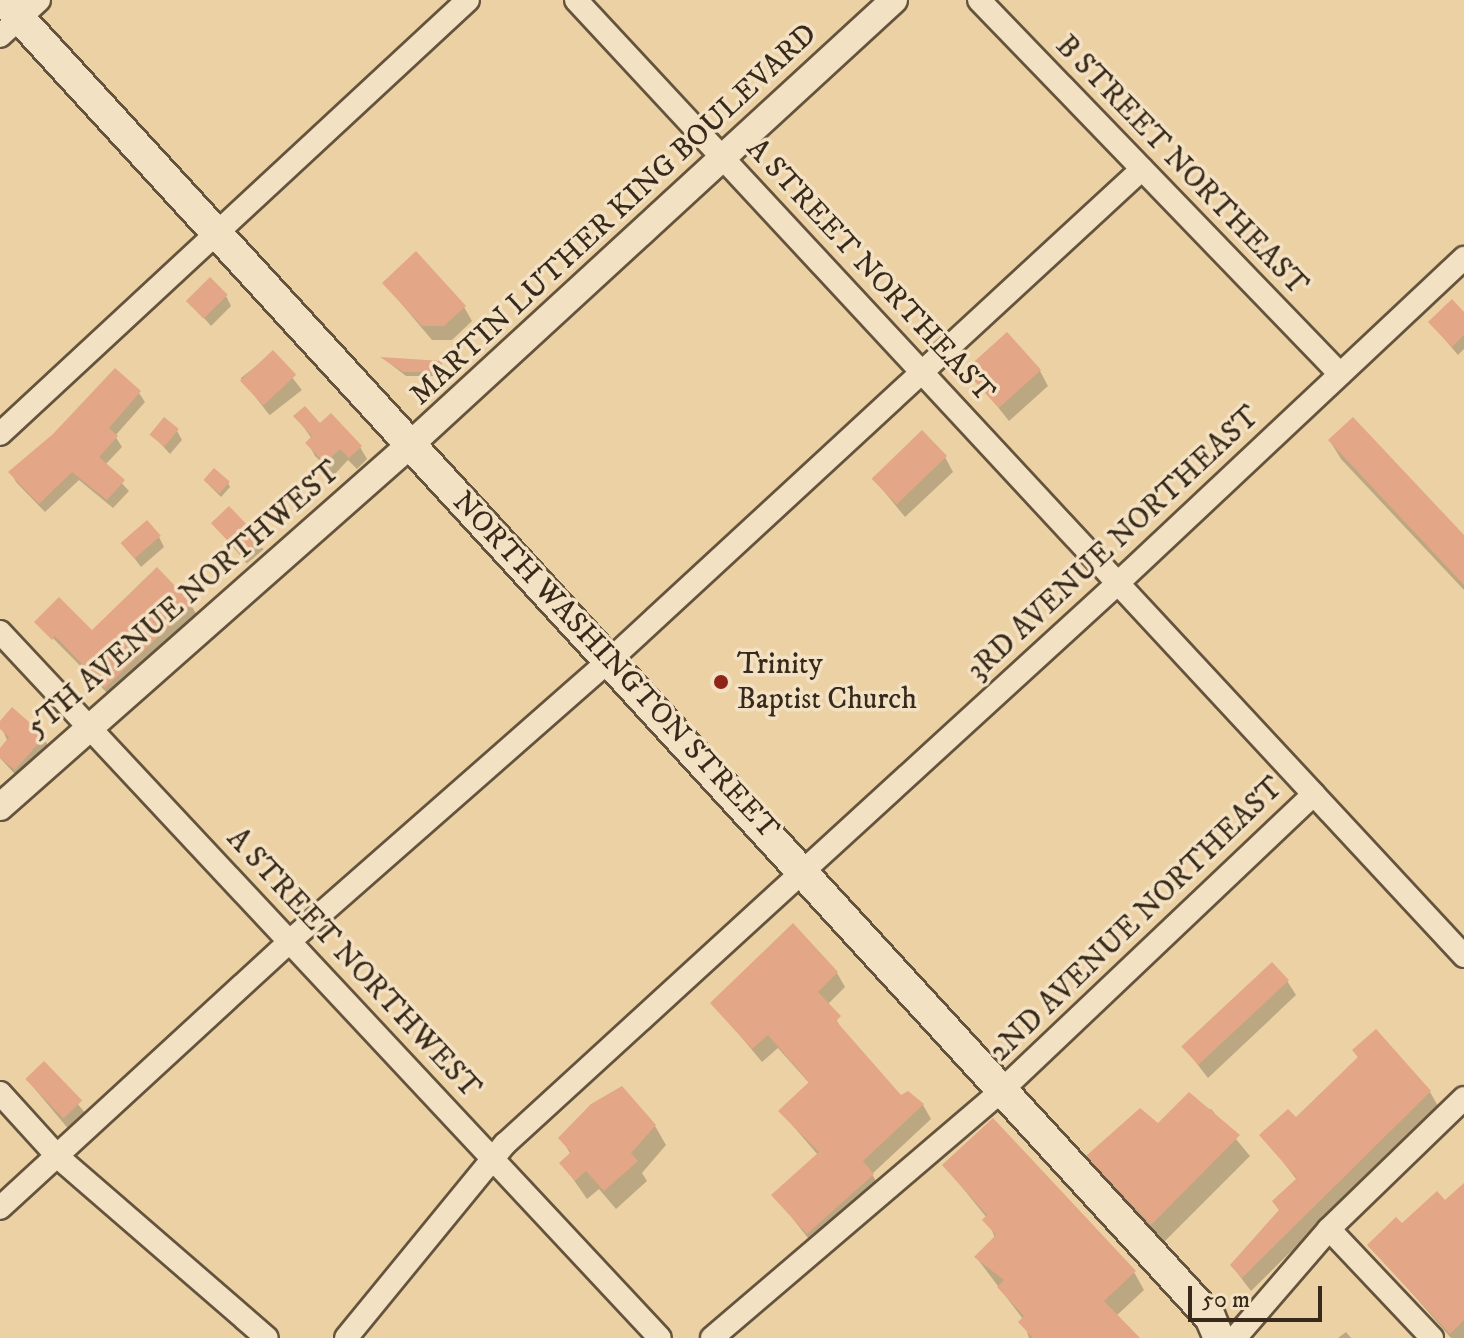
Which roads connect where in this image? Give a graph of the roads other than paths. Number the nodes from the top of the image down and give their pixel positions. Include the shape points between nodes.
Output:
1 (468, 0) edge
2 (576, 0) edge
3 (894, 0) edge
4 (979, 0) edge
5 (15, 14) edge
6 (725, 158) junction
7 (1142, 169) junction
8 (218, 234) junction
9 (1464, 258) edge
10 (923, 372) junction
11 (1340, 374) junction
12 (0, 434) edge
13 (411, 444) junction
14 (1118, 583) junction
15 (0, 632) edge
16 (610, 660) junction
17 (88, 725) junction
18 (1314, 794) junction
19 (0, 807) edge
20 (804, 871) junction
21 (291, 940) junction
22 (1464, 956) edge
23 (1001, 1091) junction
24 (0, 1093) edge
25 (1464, 1098) edge
26 (58, 1157) junction
27 (492, 1157) junction
28 (0, 1208) edge
29 (1329, 1229) junction
30 (267, 1338) edge
31 (346, 1338) edge
32 (660, 1338) edge
33 (712, 1338) edge
34 (1219, 1338) edge
35 (1235, 1338) edge
36 (1432, 1338) edge

1 - 8 street
2 - 6 street, A STREET NORTHEAST
3 - 6 street, MARTIN LUTHER KING BOULEVARD
4 - 7 street, B STREET NORTHEAST
5 - 8 main road, NORTH WASHINGTON STREET
6 - 10 street, A STREET NORTHEAST
6 - 13 street, MARTIN LUTHER KING BOULEVARD
7 - 10 street
7 - 11 street, B STREET NORTHEAST
8 - 12 street
8 - 13 main road, NORTH WASHINGTON STREET
9 - 11 street, 3RD AVENUE NORTHEAST
10 - 14 street, A STREET NORTHEAST
10 - 16 street
11 - 14 street, 3RD AVENUE NORTHEAST
13 - 16 main road, NORTH WASHINGTON STREET
13 - 17 street, 5TH AVENUE NORTHWEST
14 - 18 street, A STREET NORTHEAST
14 - 20 street, 3RD AVENUE NORTHEAST
15 - 17 street, A STREET NORTHWEST
16 - 20 main road, NORTH WASHINGTON STREET
16 - 21 street
17 - 19 street, 5TH AVENUE NORTHWEST
17 - 21 street, A STREET NORTHWEST
18 - 22 street, A STREET NORTHEAST
18 - 23 street, 2ND AVENUE NORTHEAST
20 - 23 main road, NORTH WASHINGTON STREET
20 - 27 street, 3RD AVENUE NORTHEAST
21 - 26 street
21 - 27 street, A STREET NORTHWEST
23 - 33 street, 2ND AVENUE NORTHEAST
23 - 34 main road, NORTH WASHINGTON STREET via 1210,1317
24 - 26 street
25 - 29 street
26 - 28 street
26 - 30 street
27 - 31 street, 3RD AVENUE NORTHEAST
27 - 32 street, A STREET NORTHWEST
29 - 35 street
29 - 36 street

